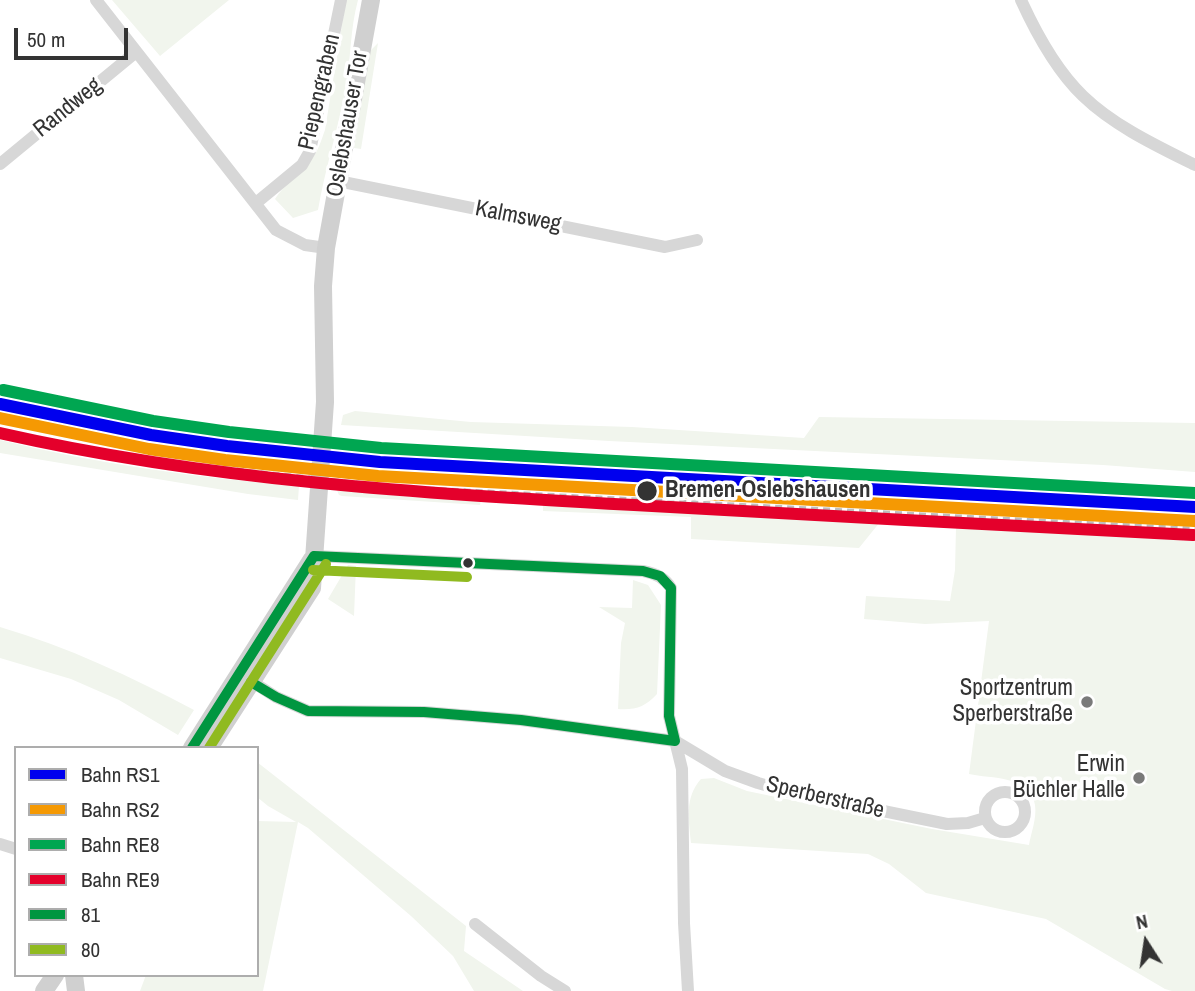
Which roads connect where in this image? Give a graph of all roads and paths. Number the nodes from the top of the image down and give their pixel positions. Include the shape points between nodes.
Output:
1 (96, 0) edge
2 (341, 0) edge
3 (370, 0) edge
4 (1021, 0) edge
5 (136, 52) junction
6 (0, 164) edge
7 (1195, 165) edge
8 (338, 181) junction
9 (256, 203) junction
10 (697, 240) dead end
11 (326, 248) junction
12 (314, 556) junction
13 (246, 678) junction
14 (675, 741) junction
15 (194, 746) edge
16 (210, 746) edge
17 (985, 818) dead end
18 (475, 924) dead end
19 (565, 991) edge
20 (688, 991) edge

1 - 5 street
2 - 9 street, Piepengraben via 310,151 302,165
3 - 8 main road, Oslebshauser Tor
4 - 7 street via 1045,47 1083,96 1119,124
5 - 6 street, Randweg
5 - 9 street
8 - 10 street, Kalmsweg via 665,247
8 - 11 main road, Oslebshauser Tor
9 - 11 street via 276,230 305,245
11 - 12 main road, Oslebshauser Tor via 325,402
12 - 13 main road
12 - 14 street via 652,572 671,588 669,716
13 - 14 street via 308,711 424,712
13 - 15 main road
13 - 16 main road
14 - 17 street, Sperberstraße via 725,771 785,791 947,824
14 - 20 street via 682,769
18 - 19 street

